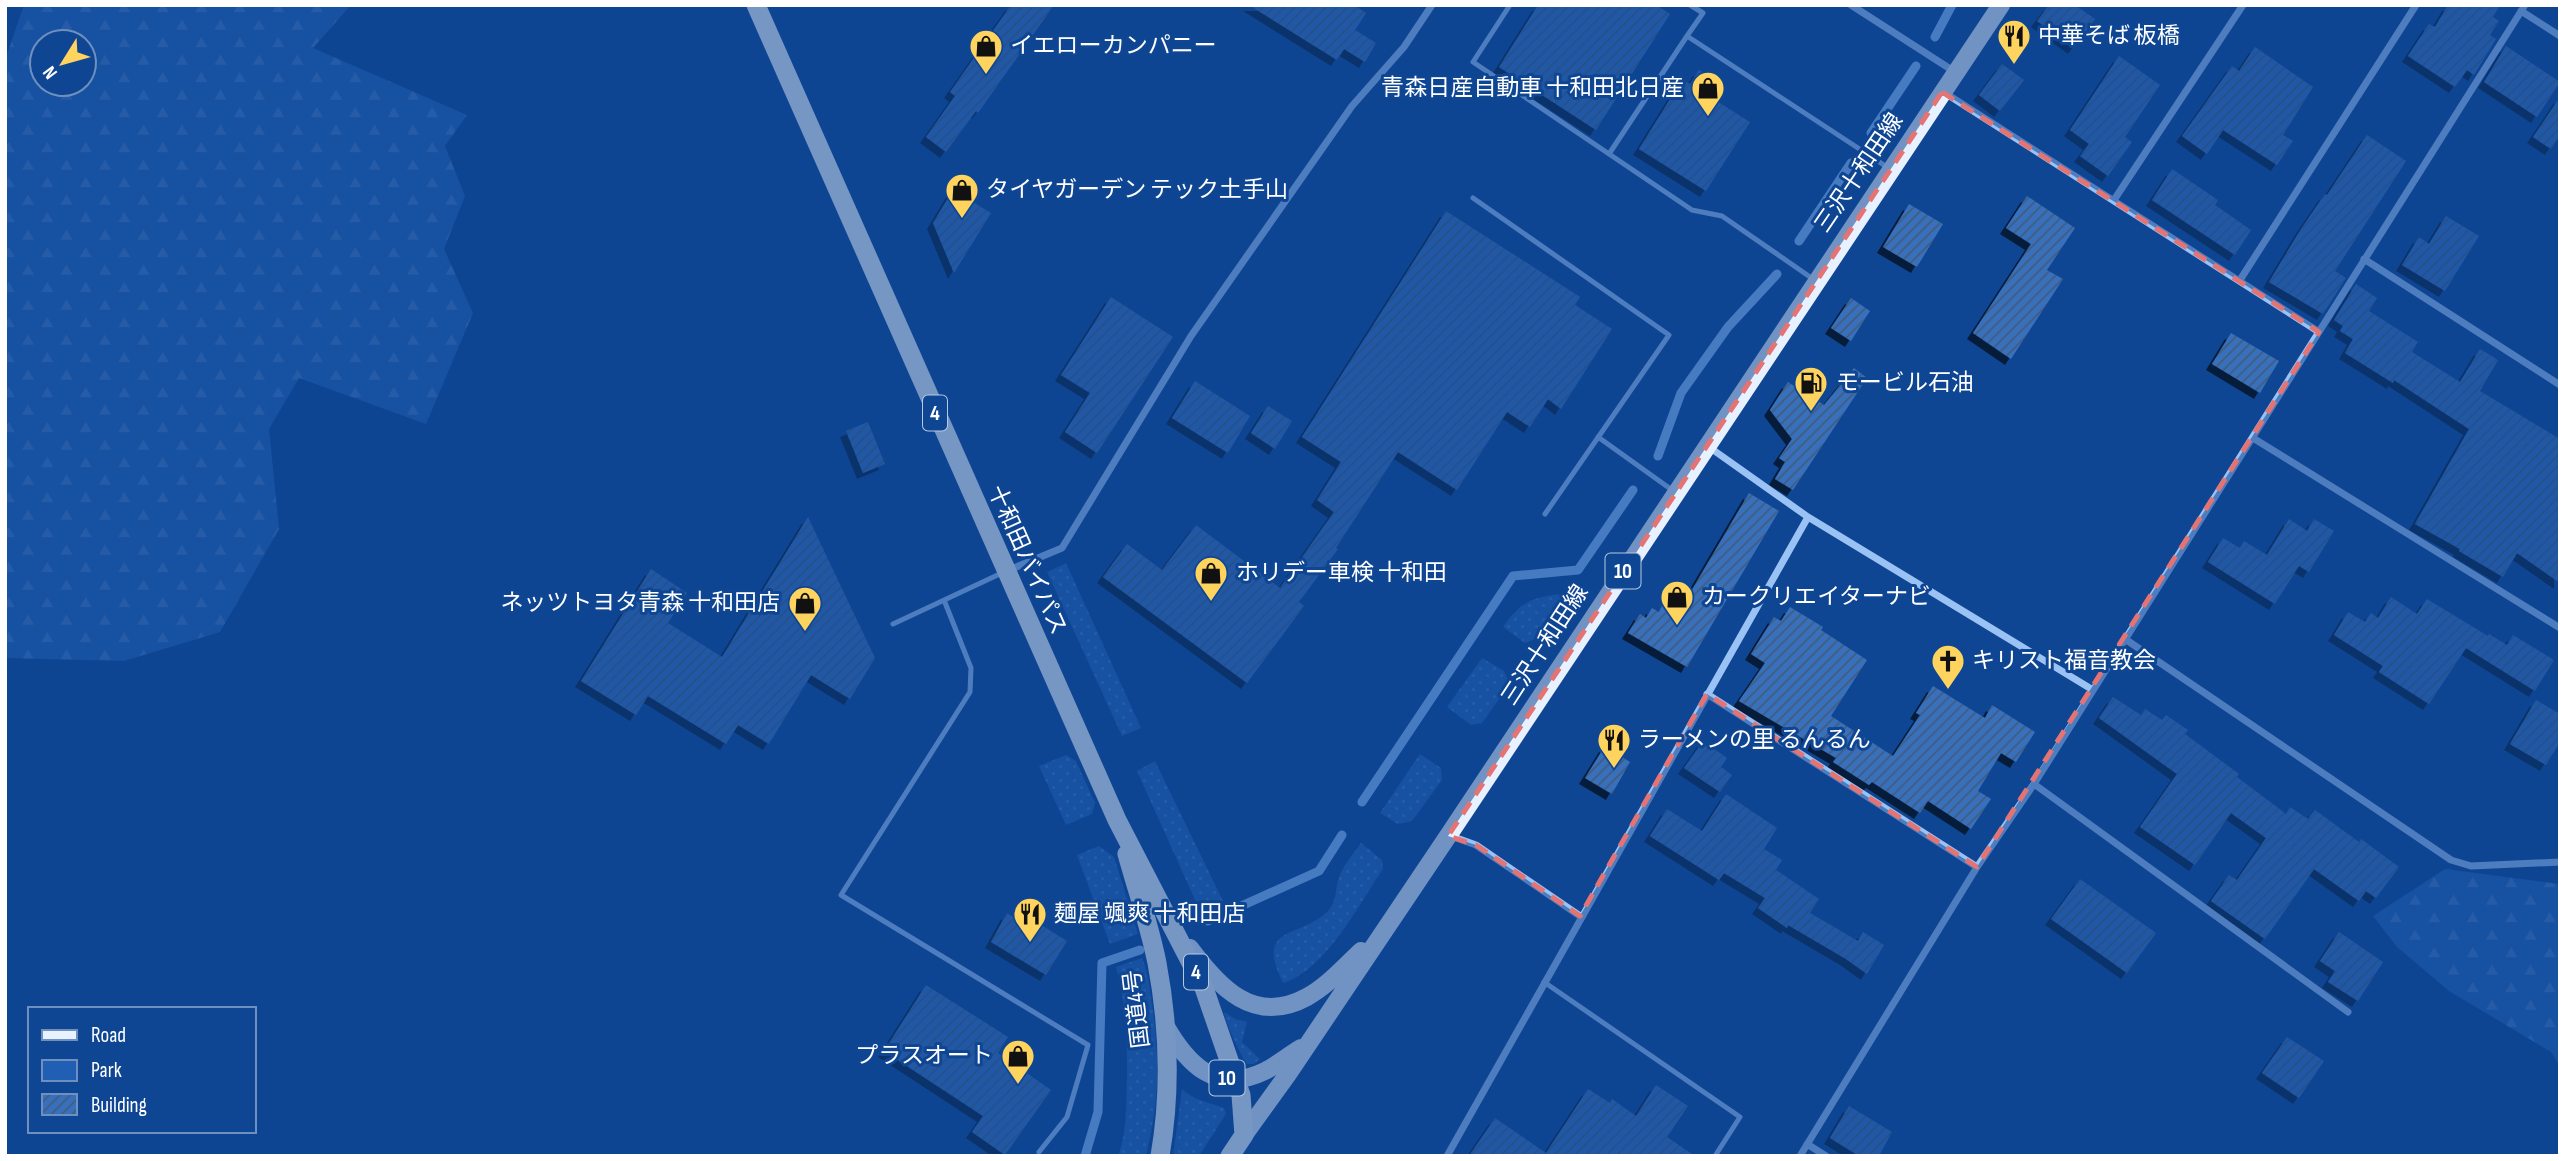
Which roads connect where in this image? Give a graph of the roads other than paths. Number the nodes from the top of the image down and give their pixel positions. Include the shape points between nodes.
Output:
1 (756, 5) edge
2 (1432, 5) edge
3 (1510, 5) edge
4 (1690, 5) edge
5 (1851, 5) edge
6 (2001, 5) edge
7 (2243, 5) edge
8 (2416, 5) edge
9 (2523, 8) edge
10 (1688, 36) junction
11 (2560, 36) edge
12 (1956, 72) junction
13 (1942, 92) junction
14 (1609, 154) junction
15 (1891, 169) junction
16 (1473, 198) dead end
17 (2114, 200) junction
18 (2364, 259) junction
19 (2240, 280) junction
20 (1816, 281) junction
21 (2319, 332) junction
22 (2560, 385) edge
23 (1598, 437) junction
24 (2253, 438) junction
25 (1706, 445) junction
26 (1675, 492) junction
27 (1545, 514) dead end
28 (1808, 517) junction
29 (1005, 571) junction
30 (944, 600) junction
31 (893, 624) dead end
32 (2560, 628) edge
33 (2125, 639) junction
34 (2093, 690) junction
35 (1707, 694) junction
36 (2034, 784) junction
37 (1117, 820) junction
38 (1448, 836) junction
39 (2560, 862) edge
40 (1976, 867) junction
41 (1580, 916) junction
42 (1173, 925) junction
43 (1382, 932) junction
44 (1544, 982) junction
45 (2348, 1012) dead end
46 (1165, 1025) junction
47 (1304, 1046) junction
48 (1236, 1078) junction
49 (1244, 1135) junction
50 (1807, 1144) junction
51 (1039, 1153) dead end
52 (1160, 1156) edge
53 (1230, 1156) edge
54 (1447, 1156) edge
55 (1714, 1156) edge
56 (1800, 1156) edge
57 (1826, 1156) edge

1 - 29 highway, 十和田バイパス / 4
2 - 29 street via 1404,47 1352,106 1191,336 1062,548
3 - 14 lane via 1474,62
4 - 10 lane via 1703,13
5 - 12 street
6 - 12 main road, 三沢十和田線 / 10
7 - 17 street
8 - 19 street
9 - 11 street
9 - 18 street
10 - 14 lane
10 - 15 lane
12 - 13 main road, 三沢十和田線 / 10
13 - 15 main road, 三沢十和田線 / 10
13 - 17 street
14 - 20 lane via 1692,210 1722,216
15 - 20 main road, 三沢十和田線 / 10
16 - 23 lane via 1669,335
17 - 19 street
18 - 21 street
18 - 22 street
19 - 21 street
20 - 25 main road, 三沢十和田線 / 10
21 - 24 street
23 - 26 lane
23 - 27 lane
24 - 32 street
24 - 33 street
25 - 26 main road, 三沢十和田線 / 10
25 - 28 street
26 - 38 main road, 三沢十和田線 / 10
28 - 34 street
28 - 35 street
29 - 30 lane
29 - 37 highway, 十和田バイパス / 4
30 - 31 lane
30 - 51 lane via 971,668 970,692 841,895 1088,1045 1067,1116
33 - 34 street
33 - 39 street via 2451,860 2471,866
34 - 36 street
35 - 40 street
35 - 41 street
36 - 40 street
36 - 45 street
37 - 42 highway, 十和田バイパス / 4
37 - 46 highway, 国道4号 / 4 via 1157,962
38 - 41 street via 1476,845
38 - 43 main road, 三沢十和田線 / 10
40 - 50 street
41 - 44 street
42 - 43 main road, 10 via 1228,992 1244,1002 1265,1006 1307,997
42 - 48 highway, 十和田バイパス / 4 via 1204,988
43 - 47 main road, 三沢十和田線 / 10
44 - 54 street
44 - 55 lane via 1740,1117
46 - 48 main road, 10 via 1189,1061 1201,1070 1219,1078
46 - 52 highway, 国道4号 / 4 via 1168,1071
47 - 48 main road, 10 via 1265,1071
47 - 49 main road, 三沢十和田線 / 10
48 - 49 highway, 十和田バイパス / 4
49 - 53 highway
50 - 56 street
50 - 57 street

